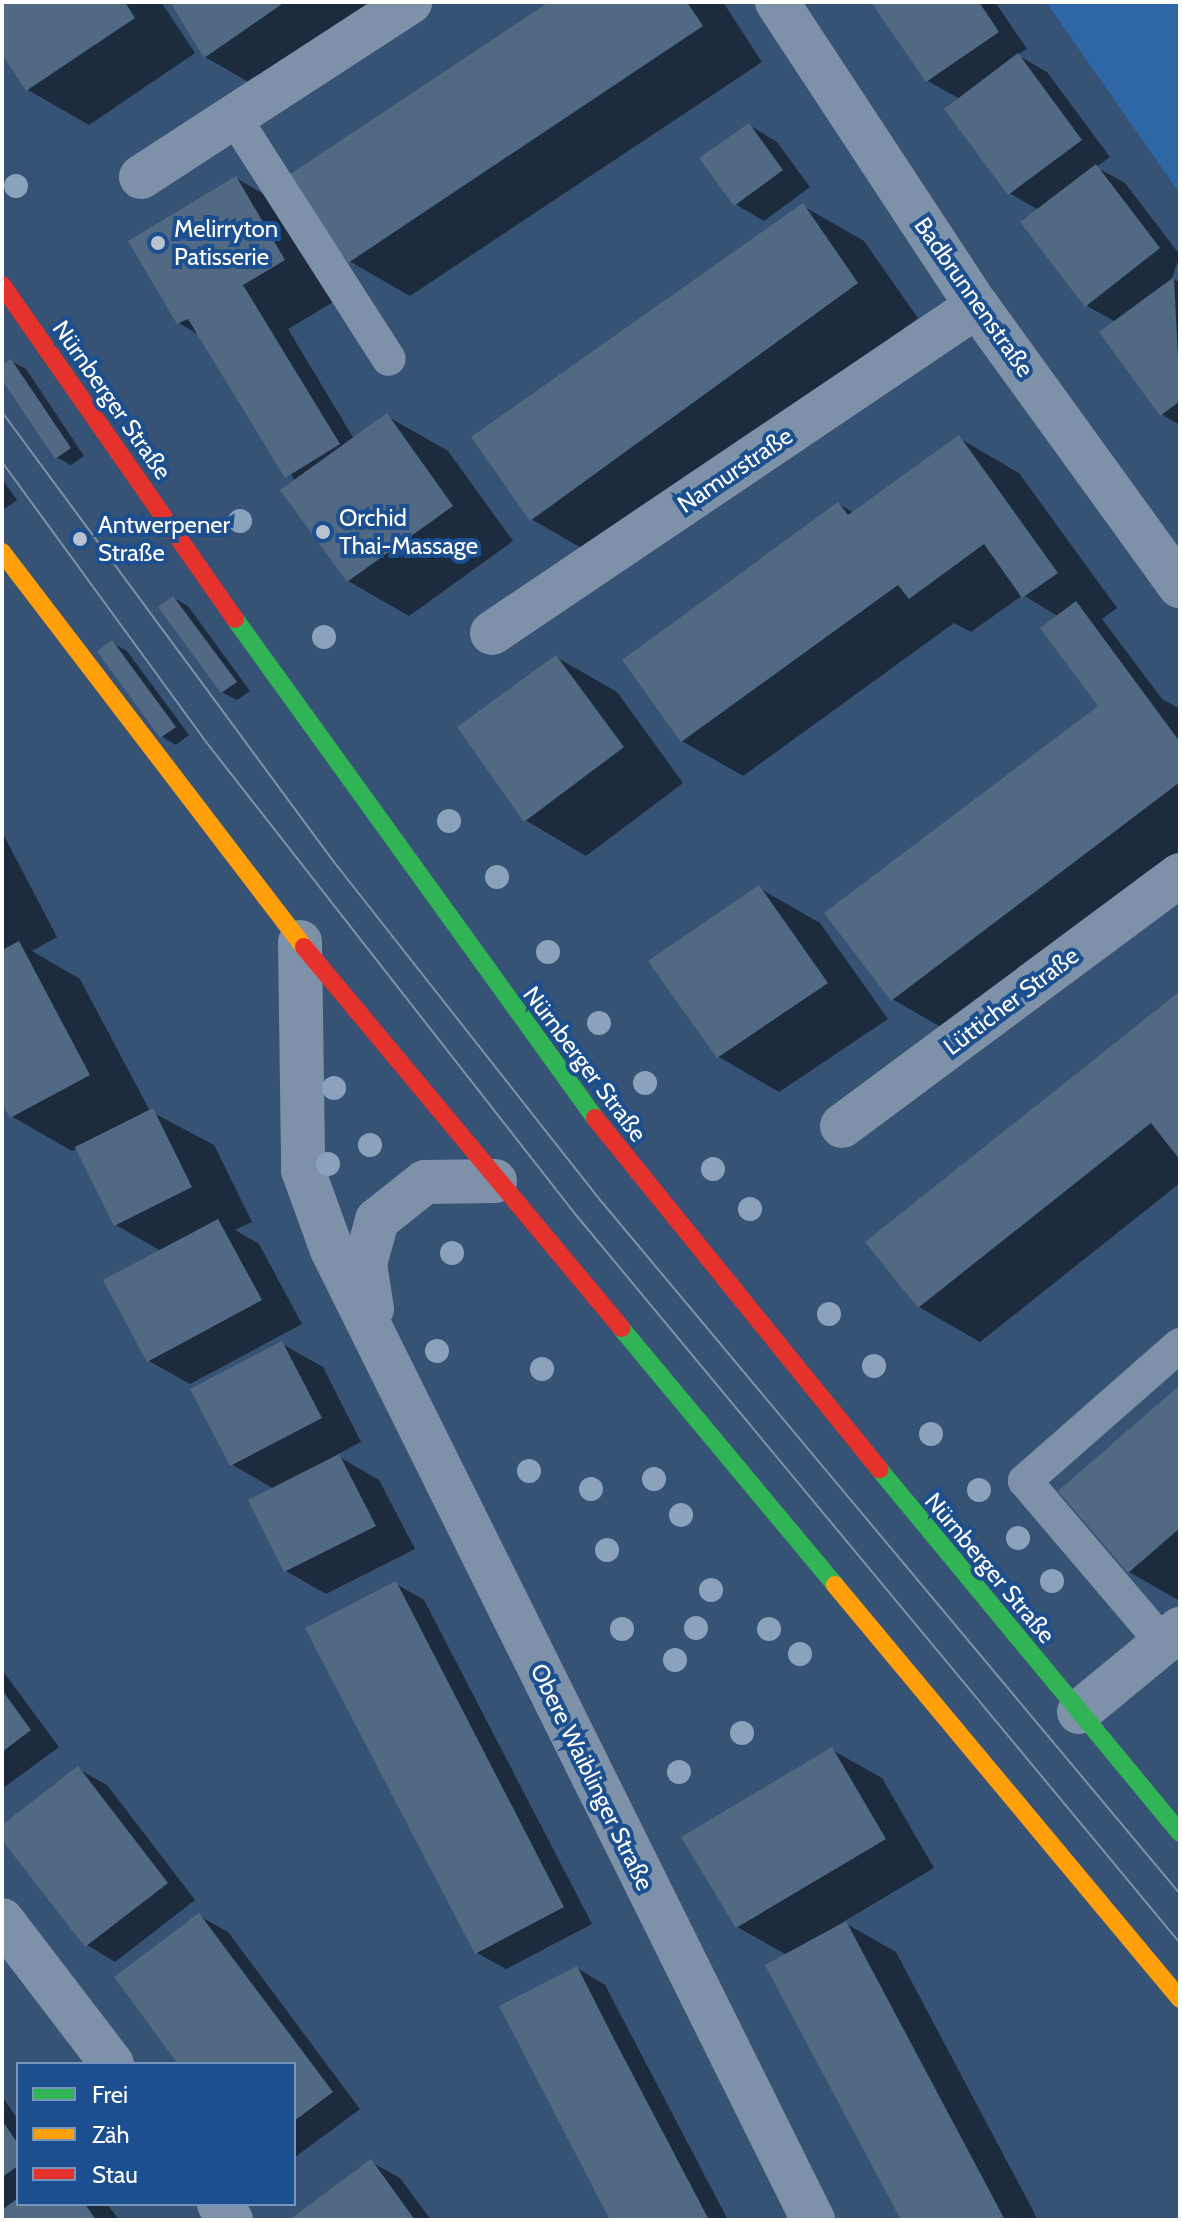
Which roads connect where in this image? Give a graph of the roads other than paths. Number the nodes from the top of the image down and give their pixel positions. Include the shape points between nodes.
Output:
1 (410, 2) edge
2 (777, 2) edge
3 (234, 117) junction
4 (141, 177) dead end
5 (2, 285) edge
6 (977, 306) junction
7 (389, 359) dead end
8 (2, 552) edge
9 (1180, 586) edge
10 (492, 633) dead end
11 (1180, 875) edge
12 (300, 942) junction
13 (842, 1126) dead end
14 (495, 1181) junction
15 (376, 1331) junction
16 (1180, 1345) edge
17 (1171, 1636) edge
18 (1079, 1712) junction
19 (1180, 1833) edge
20 (2, 1920) edge
21 (1180, 1999) edge
22 (110, 2062) edge
23 (813, 2220) edge

1 - 3 street
2 - 6 street, Badbrunnenstraße
3 - 4 street
3 - 7 lane
5 - 18 main road, Nürnberger Straße via 366,808 653,1196
6 - 9 street, Badbrunnenstraße
6 - 10 street, Namurstraße
8 - 12 main road
11 - 13 street, Lütticher Straße
12 - 14 main road
12 - 15 street, Obere Waiblinger Straße via 303,1170 332,1250
14 - 15 street, Obere Waiblinger Straße via 425,1182 377,1220 365,1264
14 - 21 main road
15 - 23 street, Obere Waiblinger Straße
16 - 17 lane via 1025,1481
17 - 18 street
18 - 19 main road, Nürnberger Straße
20 - 22 street

